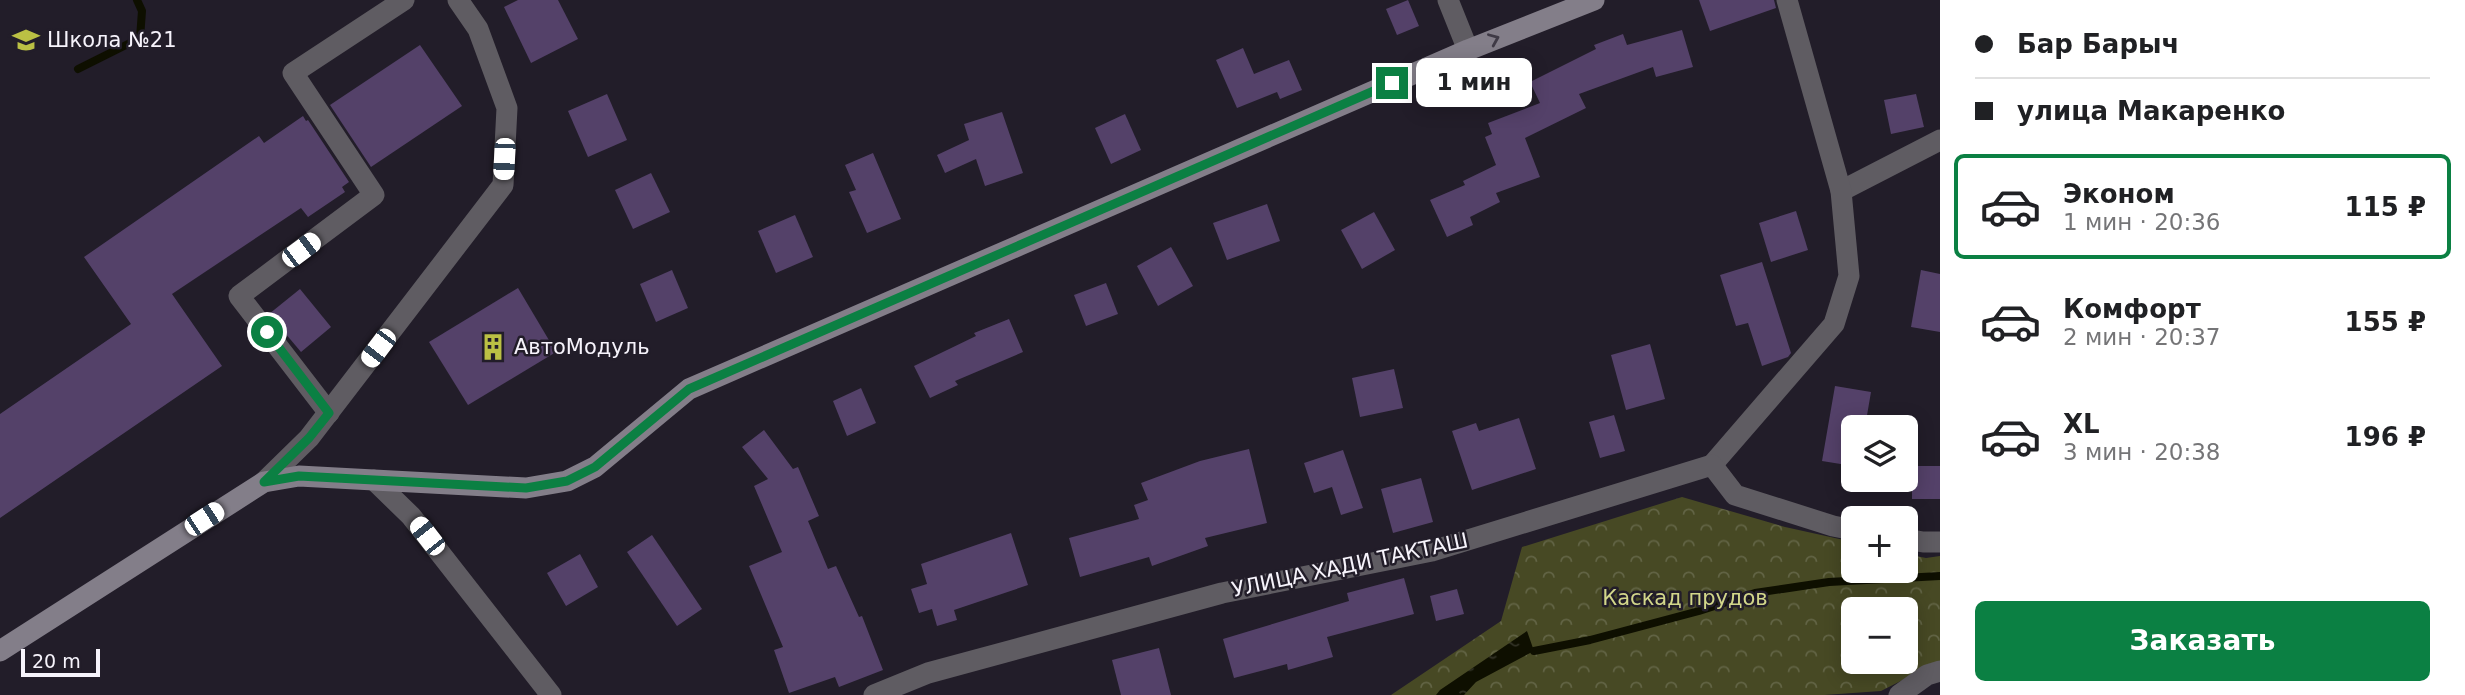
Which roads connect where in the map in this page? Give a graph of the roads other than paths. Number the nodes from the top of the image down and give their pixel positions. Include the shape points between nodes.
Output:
1 (404, 0) edge
2 (458, 0) edge
3 (1448, 0) edge
4 (1594, 0) edge
5 (1787, 0) edge
6 (1468, 50) junction
7 (1940, 140) edge
8 (1841, 191) junction
9 (329, 413) junction
10 (1712, 465) junction
11 (374, 480) junction
12 (264, 482) junction
13 (1841, 528) edge
14 (1918, 541) edge
15 (1940, 542) edge
16 (0, 651) edge
17 (1940, 671) edge
18 (551, 695) edge
19 (874, 695) edge
20 (1899, 695) edge

1 - 9 street via 293,73 374,195 239,296
2 - 9 street via 478,29 506,108 503,185
3 - 6 street
6 -> 4 street
5 - 8 street
6 - 11 street via 689,389 595,467 567,481 526,488
7 - 8 street
8 - 10 street via 1849,276 1833,324
9 - 12 street
10 - 13 street via 1735,495
10 - 19 street, УЛИЦА ХАДИ ТАКТАШ via 1432,551 1222,593 928,673
11 - 12 street via 299,476
11 - 18 street via 411,516
12 - 16 street
14 - 15 street
17 - 20 street

